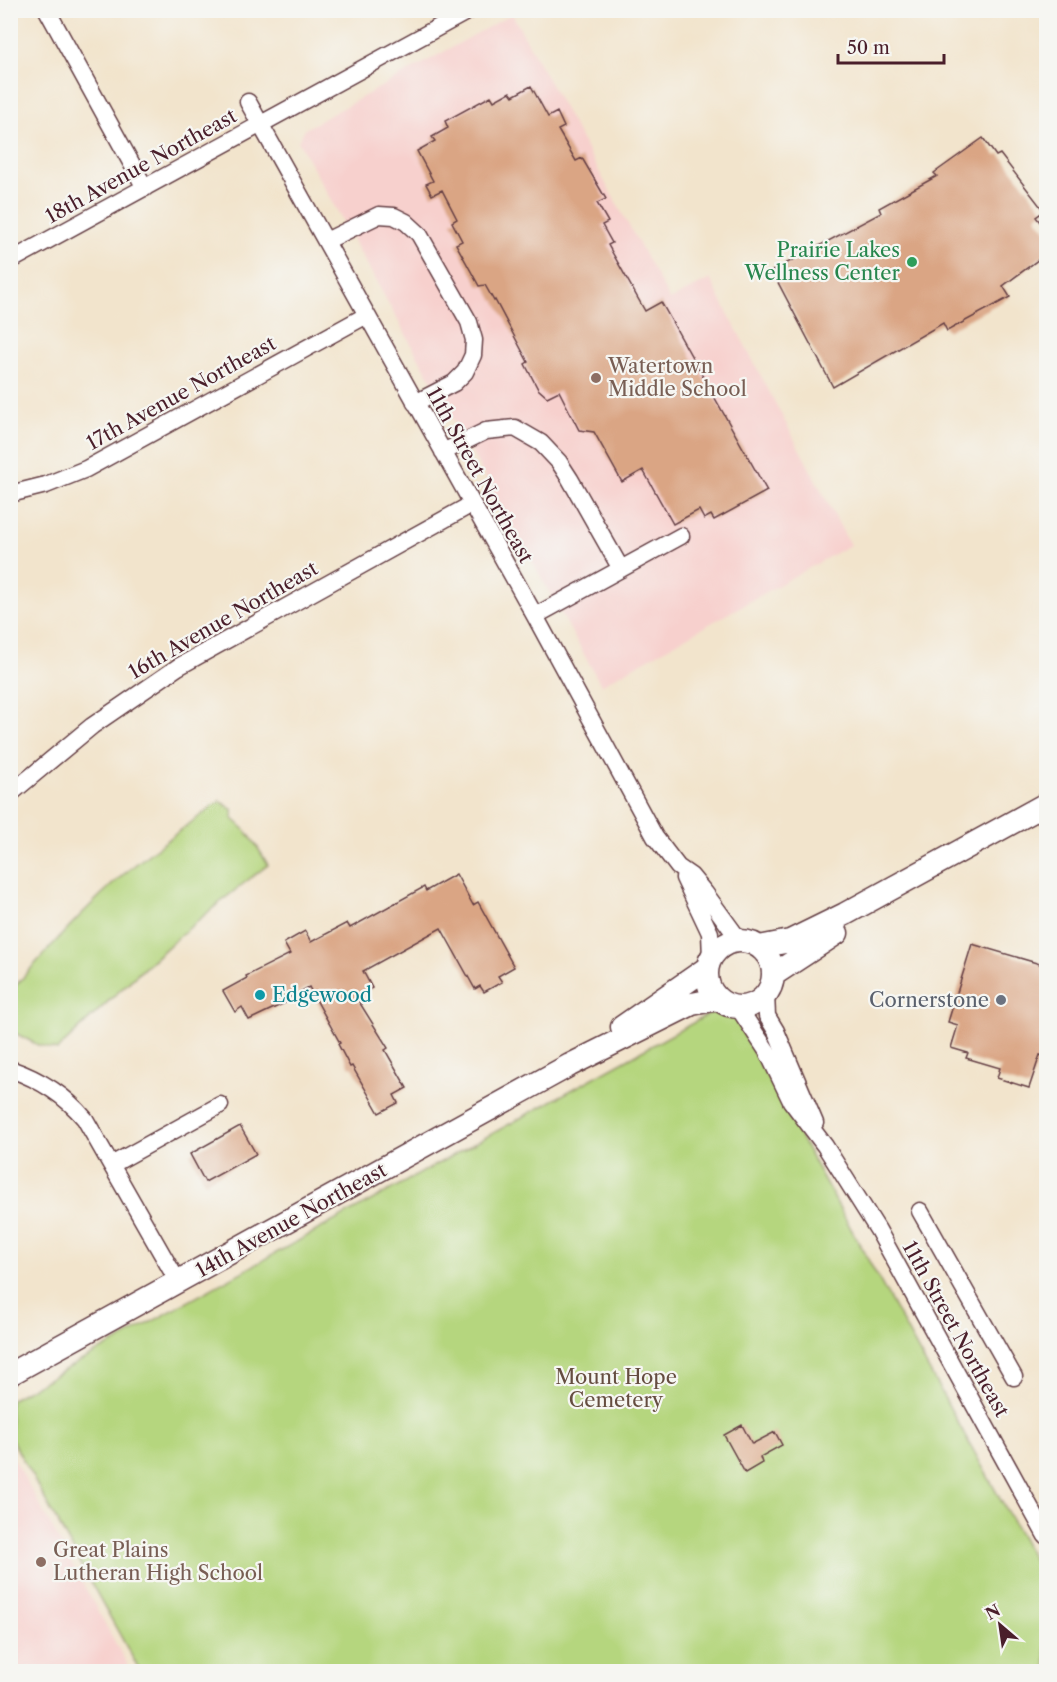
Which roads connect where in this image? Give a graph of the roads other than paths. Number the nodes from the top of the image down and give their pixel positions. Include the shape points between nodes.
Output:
1 (47, 10) edge
2 (470, 10) edge
3 (248, 102) dead end
4 (260, 125) junction
5 (145, 188) junction
6 (326, 241) junction
7 (10, 261) edge
8 (367, 315) junction
9 (416, 403) junction
10 (443, 452) junction
11 (10, 494) edge
12 (472, 504) junction
13 (681, 536) dead end
14 (621, 568) junction
15 (535, 616) junction
16 (10, 794) edge
17 (1047, 804) edge
18 (937, 864) junction
19 (678, 867) junction
20 (750, 944) junction
21 (709, 963) junction
22 (769, 984) junction
23 (728, 1003) junction
24 (570, 1065) junction
25 (10, 1069) edge
26 (220, 1105) dead end
27 (825, 1146) junction
28 (113, 1164) junction
29 (920, 1211) dead end
30 (178, 1282) junction
31 (10, 1374) edge
32 (1014, 1377) dead end
33 (1041, 1515) edge
34 (1047, 1536) edge

1 - 5 street
2 - 4 street, 18th Avenue Northeast
3 - 4 street, 11th Street Northeast
4 - 5 street, 18th Avenue Northeast
4 - 6 street, 11th Street Northeast
5 - 7 street, 18th Avenue Northeast
6 - 8 street, 11th Street Northeast
6 - 9 street via 379,215 406,222 418,234 469,322 473,355 465,372
8 - 9 street, 11th Street Northeast
8 - 11 street, 17th Avenue Northeast via 86,469
9 - 10 street, 11th Street Northeast
10 - 12 street, 11th Street Northeast
10 - 14 street via 486,432 515,428 541,443 570,479
12 - 15 street, 11th Street Northeast
12 - 16 street, 16th Avenue Northeast via 178,667 92,726
13 - 14 street
14 - 15 street
15 - 19 street, 11th Street Northeast via 635,802
17 - 18 main road
18 - 20 main road via 790,941
18 - 22 main road via 867,914 798,956
19 - 20 street, 11th Street Northeast via 691,876
19 - 21 street, 11th Street Northeast via 710,933
20 - 21 main road via 723,945
20 - 22 main road via 767,955 771,964
21 - 23 main road via 707,980 711,990
21 - 24 main road, 14th Avenue Northeast
22 - 23 main road via 758,1002 748,1006
22 - 27 street, 11th Street Northeast via 767,1016
23 - 24 main road, 14th Avenue Northeast via 692,1004
23 - 27 street, 11th Street Northeast via 767,1051 791,1101
24 - 30 main road, 14th Avenue Northeast
25 - 28 street via 53,1089 75,1107
26 - 28 street
27 - 33 street, 11th Street Northeast via 878,1230
28 - 30 street
29 - 32 street
30 - 31 main road, 14th Avenue Northeast
33 - 34 street, 11th Street Northeast

